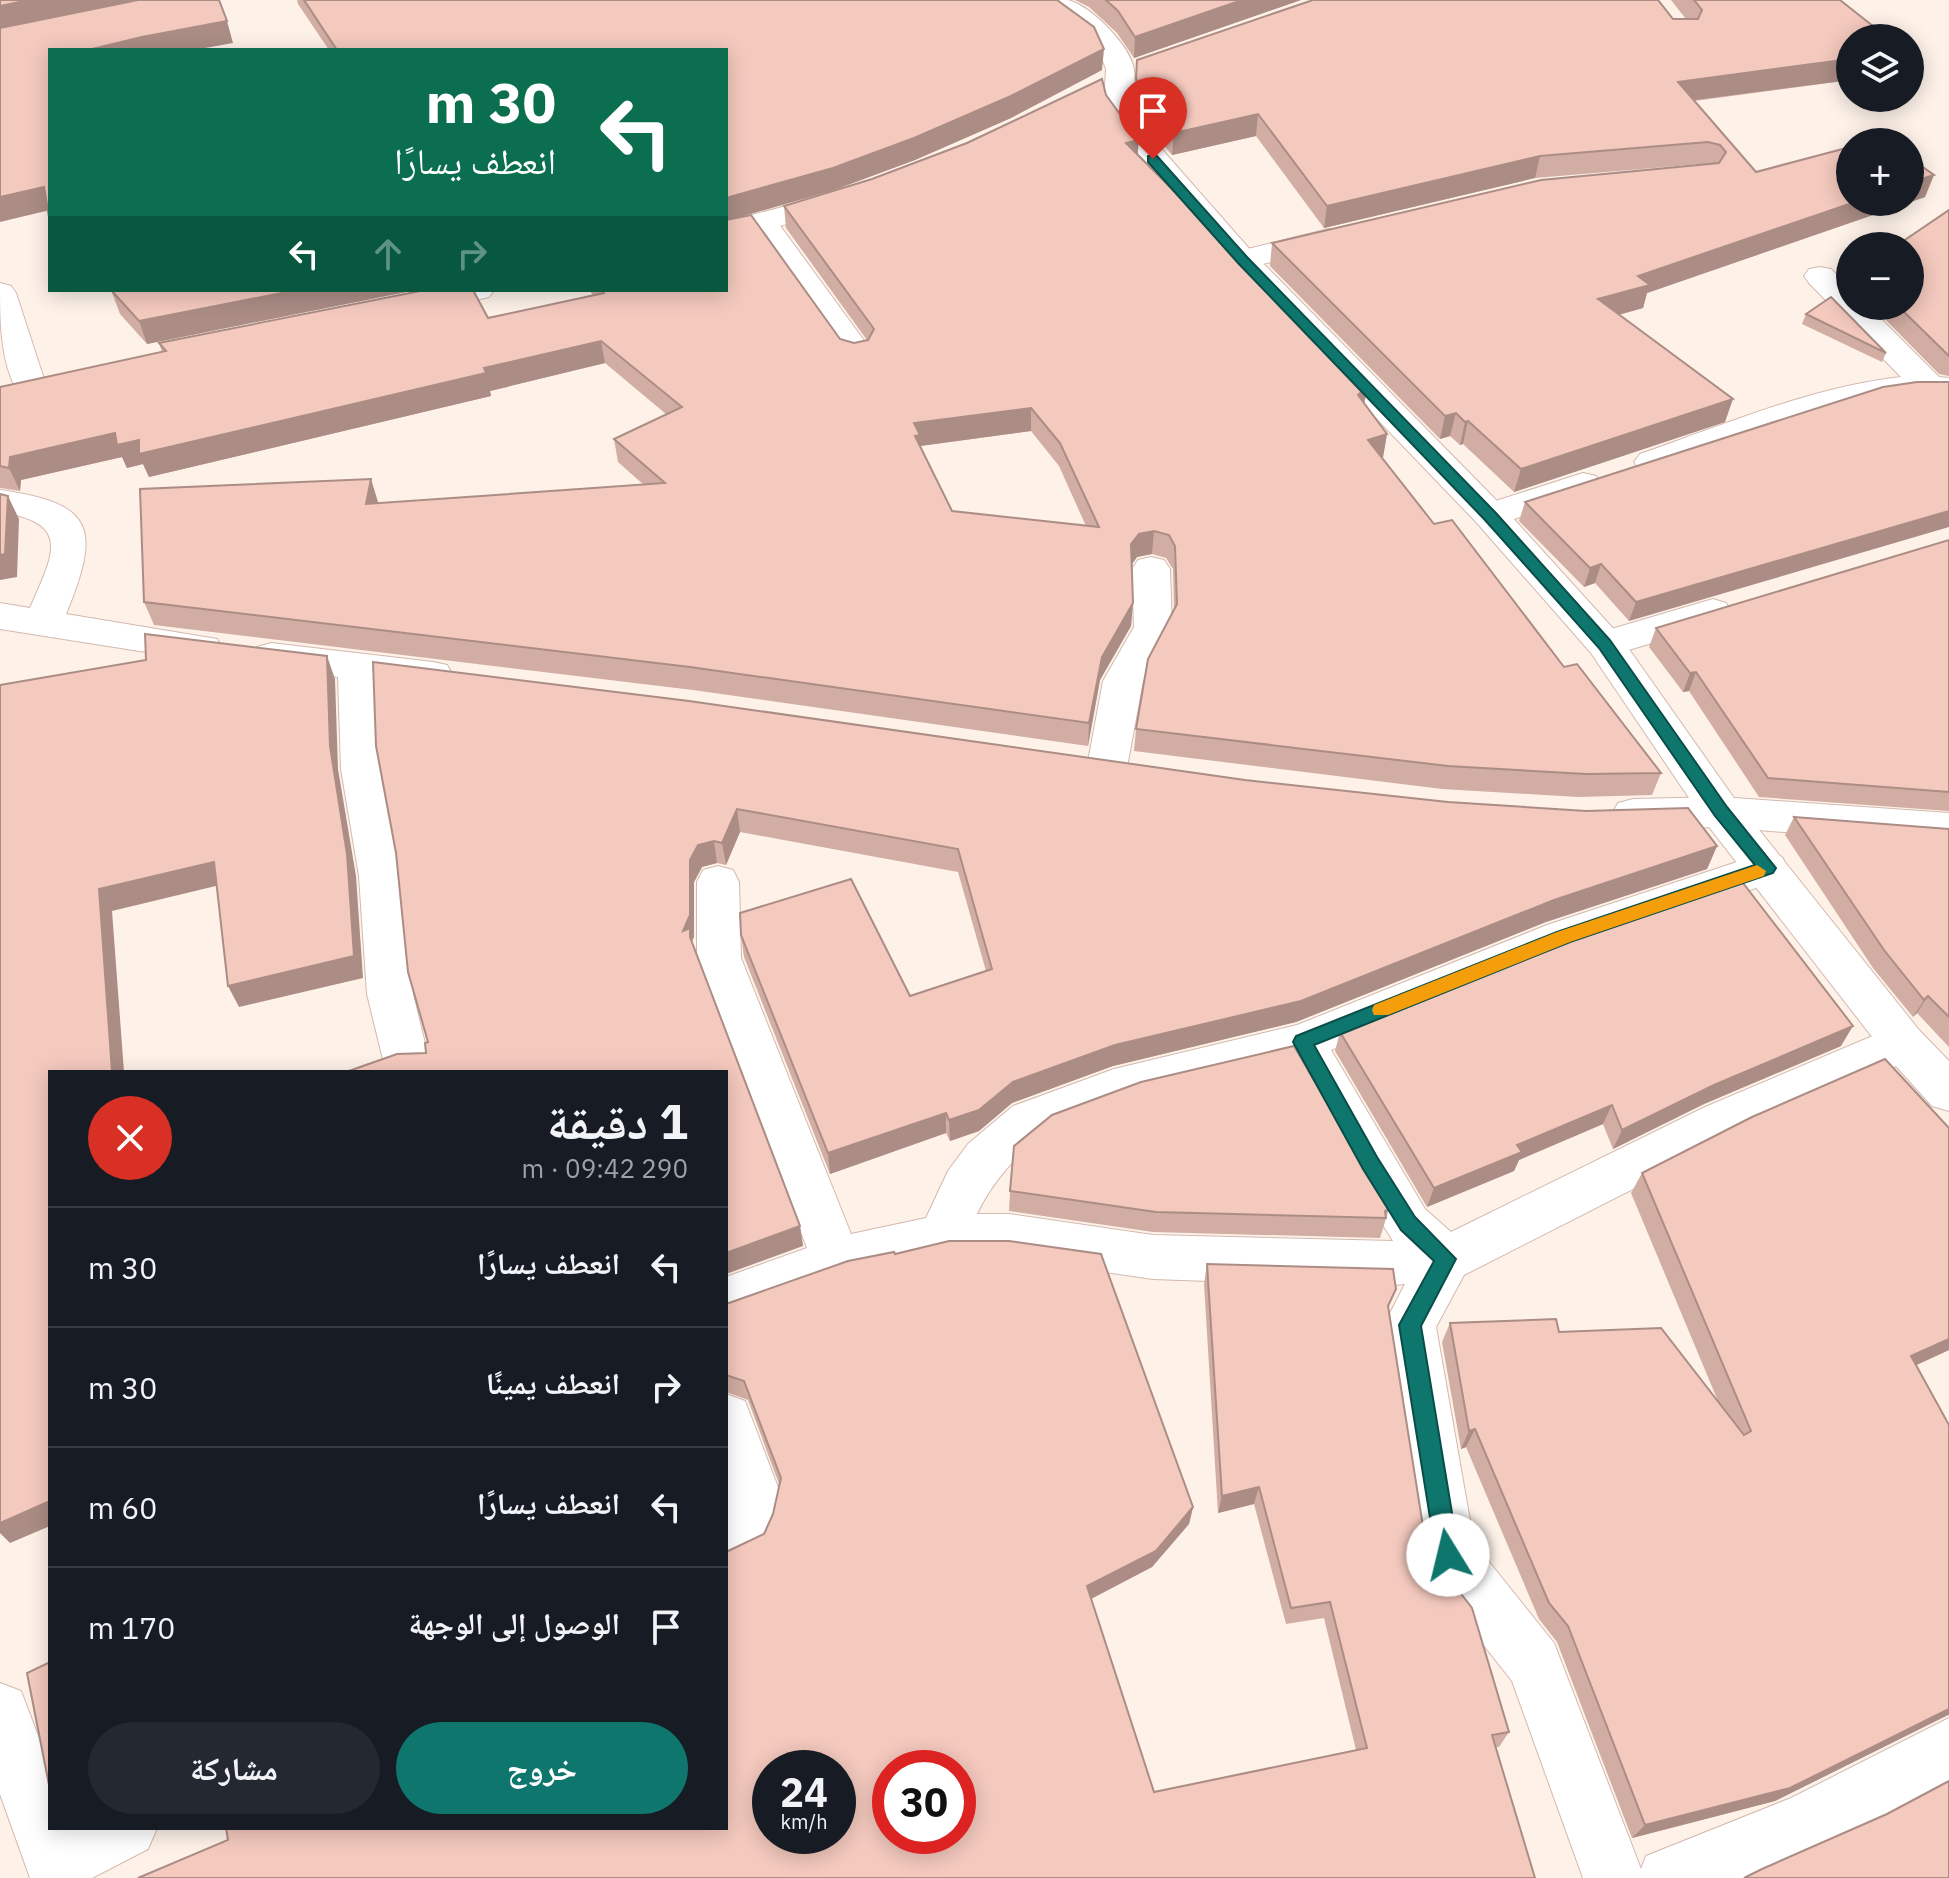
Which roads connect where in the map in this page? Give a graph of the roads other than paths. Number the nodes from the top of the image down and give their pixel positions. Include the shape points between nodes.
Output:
1 (1050, 0) edge
2 (1134, 70) junction
3 (1083, 96) edge
4 (871, 190) edge
5 (762, 223) junction
6 (1363, 230) edge
7 (728, 232) edge
8 (1242, 260) junction
9 (1820, 276) dead end
10 (469, 292) edge
11 (0, 293) edge
12 (379, 312) edge
13 (856, 353) edge
14 (29, 382) edge
15 (1938, 386) edge
16 (0, 501) edge
17 (1490, 515) junction
18 (1151, 569) edge
19 (1739, 604) edge
20 (0, 616) edge
21 (43, 623) junction
22 (1605, 644) junction
23 (357, 665) junction
24 (464, 678) edge
25 (1107, 767) edge
26 (1721, 812) junction
27 (1593, 814) edge
28 (1949, 829) edge
29 (1767, 868) junction
30 (718, 882) dead end
31 (1303, 1042) junction
32 (1903, 1043) junction
33 (409, 1070) edge
34 (1949, 1092) edge
35 (943, 1236) junction
36 (836, 1259) junction
37 (1446, 1259) junction
38 (728, 1299) edge
39 (728, 1424) edge
40 (728, 1540) edge
41 (0, 1712) edge
42 (1949, 1748) edge
43 (124, 1830) edge
44 (59, 1870) edge
45 (1614, 1878) edge
46 (1668, 1878) edge

1 - 2 street
2 - 3 street
2 - 8 street via 1117,93 1119,113
4 - 5 street
5 - 7 street
5 - 13 street
6 - 8 street
8 - 17 street
9 - 15 street
10 - 12 street
11 - 14 street
15 - 17 street via 1892,386
16 - 21 street via 38,508 69,531 71,555
17 - 22 street
18 - 25 street via 1153,627 1123,681
19 - 22 street
20 - 21 street
21 - 23 street via 220,651
22 - 26 street
23 - 24 street
23 - 33 street via 361,769 380,876 390,994
26 - 27 street
26 - 28 street
26 - 29 street
29 - 31 street via 1563,937
29 - 32 street
30 - 36 street via 719,958
31 - 35 street via 1114,1088 1030,1120 985,1158 965,1186
31 - 37 street via 1408,1224
32 - 34 street
32 - 37 street via 1722,1121
35 - 36 street
35 - 37 street via 1009,1236 1168,1258 1374,1265
36 - 38 street
37 - 45 street via 1410,1325 1448,1555 1534,1663
39 - 40 street via 754,1495 746,1531
41 - 44 street
42 - 46 street via 1756,1846
43 - 44 street

